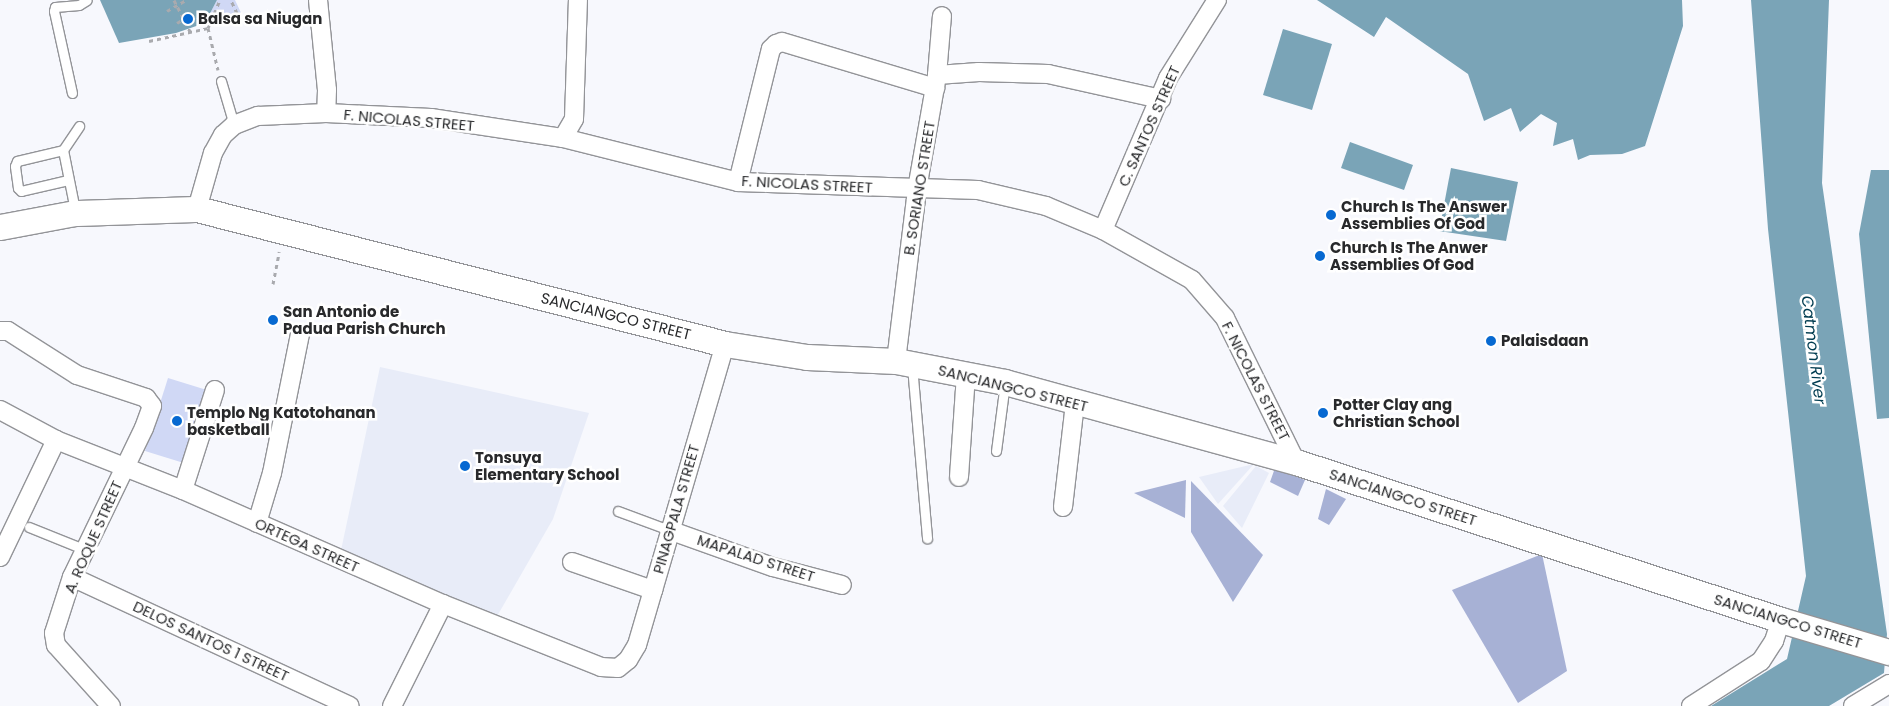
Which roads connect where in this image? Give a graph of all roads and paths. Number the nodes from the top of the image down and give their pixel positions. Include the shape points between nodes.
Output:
1 (87, 0) edge
2 (174, 0) edge
3 (186, 0) edge
4 (220, 0) edge
5 (231, 0) edge
6 (318, 0) edge
7 (578, 0) edge
8 (1217, 0) edge
9 (177, 5) junction
10 (167, 11) dead end
11 (192, 14) dead end
12 (942, 16) dead end
13 (184, 19) junction
14 (210, 21) junction
15 (177, 23) dead end
16 (208, 28) junction
17 (191, 33) junction
18 (149, 41) dead end
19 (221, 81) joint
20 (936, 82) junction
21 (72, 93) dead end
22 (1161, 99) junction
23 (326, 113) junction
24 (234, 125) junction
25 (79, 126) dead end
26 (563, 138) junction
27 (63, 150) junction
28 (68, 180) junction
29 (738, 182) junction
30 (917, 189) junction
31 (197, 209) junction
32 (75, 213) junction
33 (0, 227) edge
34 (1103, 230) junction
35 (283, 232) junction
36 (273, 284) dead end
37 (0, 331) edge
38 (300, 334) dead end
39 (725, 344) junction
40 (904, 362) junction
41 (966, 374) junction
42 (1005, 382) junction
43 (215, 390) dead end
44 (1075, 403) junction
45 (0, 410) edge
46 (56, 440) junction
47 (996, 452) dead end
48 (1296, 462) junction
49 (125, 466) junction
50 (959, 477) dead end
51 (183, 490) junction
52 (1063, 506) dead end
53 (618, 511) dead end
54 (257, 523) junction
55 (29, 527) dead end
56 (669, 530) junction
57 (927, 538) dead end
58 (86, 550) junction
59 (0, 557) edge
60 (572, 562) dead end
61 (72, 576) junction
62 (842, 585) dead end
63 (653, 590) junction
64 (443, 604) junction
65 (1787, 622) junction
66 (1886, 651) edge
67 (618, 668) joint
68 (1889, 684) edge
69 (111, 706) edge
70 (350, 706) edge
71 (392, 706) edge
72 (1691, 706) edge
73 (1853, 706) edge

1 - 21 lane via 79,5 55,7 54,11
2 - 9 path
3 - 9 path
4 - 14 path
5 - 14 path via 237,13
6 - 23 street via 327,90
7 - 26 street via 574,120
8 - 22 street, C. SANTOS STREET via 1180,56
9 - 10 path
9 - 13 path
11 - 13 path
12 - 20 street, B. SORIANO STREET
13 - 15 path
13 - 17 path
14 - 16 path
16 - 17 path
16 - 19 path
17 - 18 path
19 - 24 lane
20 - 22 street via 979,72 1048,74
20 - 29 street via 782,42 776,44 771,49
20 - 30 street, B. SORIANO STREET
22 - 34 street, C. SANTOS STREET
23 - 24 street, F. NICOLAS STREET via 258,116
23 - 26 street, F. NICOLAS STREET via 430,118
24 - 31 street, F. NICOLAS STREET via 223,135 213,153
25 - 27 lane
26 - 29 street, F. NICOLAS STREET
27 - 28 lane
27 - 28 lane via 16,161 18,188 21,191
28 - 32 lane
29 - 30 street, F. NICOLAS STREET
30 - 34 street, F. NICOLAS STREET via 978,190 1046,206
30 - 40 street, B. SORIANO STREET
31 - 32 main road, SANCIANGCO STREET
31 - 35 main road, SANCIANGCO STREET
32 - 33 main road, SANCIANGCO STREET
34 - 48 street, F. NICOLAS STREET via 1192,280 1225,318
35 - 36 path
35 - 39 main road, SANCIANGCO STREET
37 - 49 street, A. ROQUE STREET via 8,331 77,375 150,401 152,406 144,428
38 - 54 street via 285,418
39 - 40 main road, SANCIANGCO STREET via 807,357
39 - 56 street, PINAGPALA STREET
40 - 41 main road, SANCIANGCO STREET
40 - 57 lane
41 - 42 main road, SANCIANGCO STREET
41 - 50 street
42 - 44 main road, SANCIANGCO STREET
42 - 47 lane
43 - 51 street
44 - 48 main road, SANCIANGCO STREET
44 - 52 street
45 - 46 street, ORTEGA STREET
46 - 49 street, ORTEGA STREET
46 - 59 street
48 - 65 main road, SANCIANGCO STREET
49 - 51 street, ORTEGA STREET
49 - 58 street, A. ROQUE STREET
51 - 54 street, ORTEGA STREET
53 - 56 lane
54 - 64 street, ORTEGA STREET
55 - 58 lane
56 - 62 street, MAPALAD STREET via 773,567
56 - 63 street, PINAGPALA STREET
58 - 61 street, A. ROQUE STREET
60 - 63 street
61 - 69 street, A. ROQUE STREET via 54,633 56,645
61 - 70 street, DELOS SANTOS 1 STREET
63 - 67 street, PINAGPALA STREET via 637,645 628,660
64 - 67 street, ORTEGA STREET via 601,667
64 - 71 street
65 - 66 main road, SANCIANGCO STREET
65 - 72 street via 1762,661
68 - 73 street

